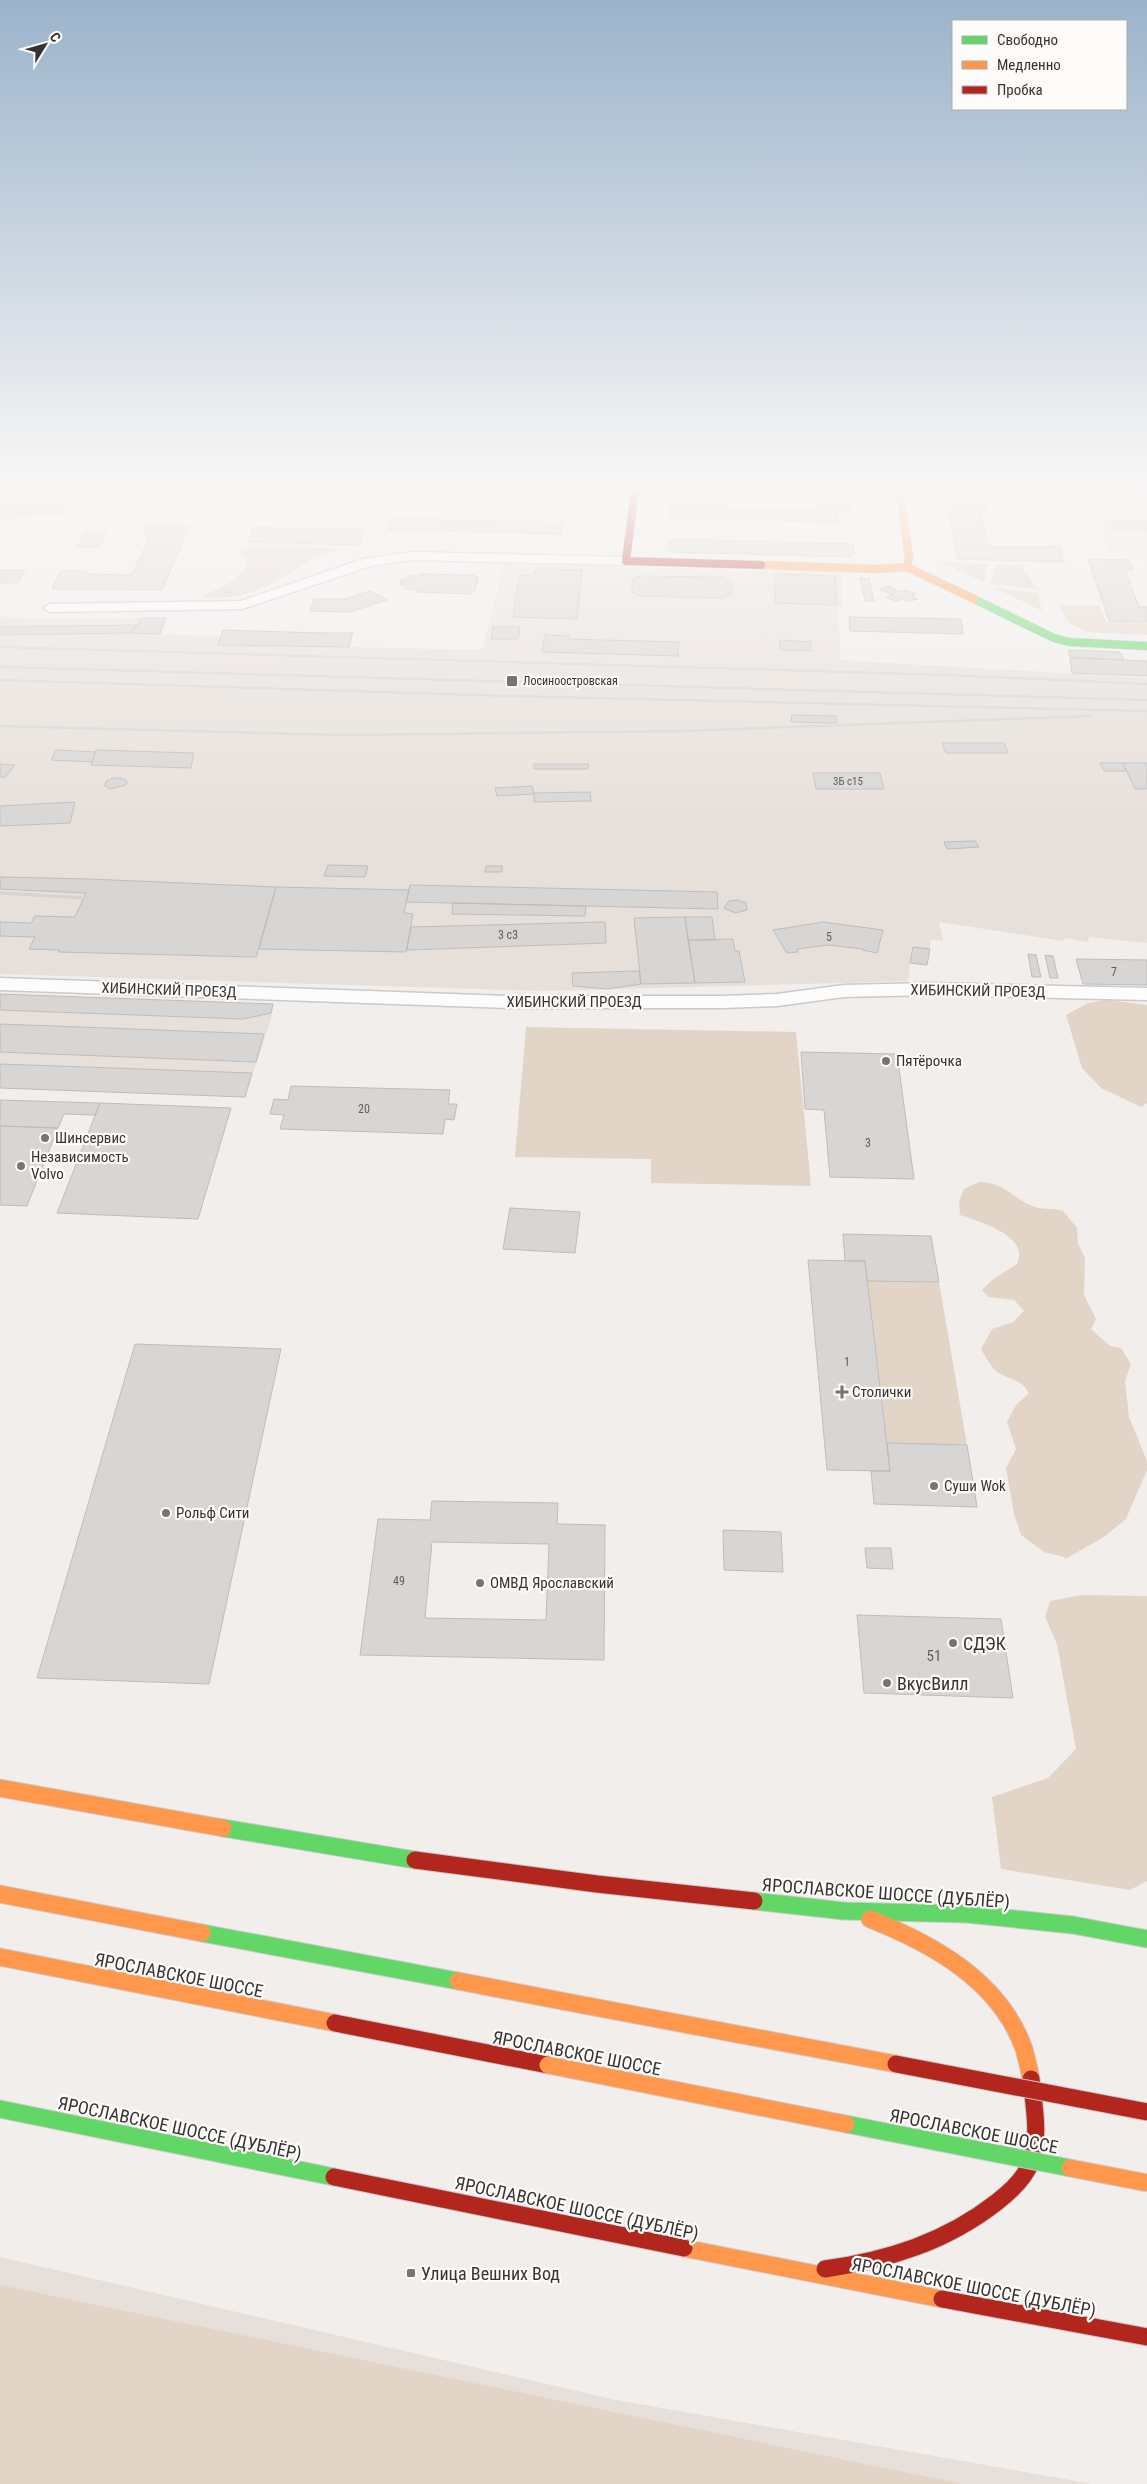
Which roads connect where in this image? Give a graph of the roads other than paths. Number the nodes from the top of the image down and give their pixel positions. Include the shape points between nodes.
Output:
1 (241, 605) edge
2 (986, 605) edge
3 (50, 608) dead end
4 (1147, 646) edge
5 (0, 984) edge
6 (1147, 994) edge
7 (0, 1788) edge
8 (0, 1894) edge
9 (844, 1911) junction
10 (1147, 1939) edge
11 (0, 1957) edge
12 (0, 2109) edge
13 (1147, 2112) edge
14 (1147, 2183) edge
15 (796, 2271) junction
16 (1147, 2338) edge

1 - 3 street
2 - 4 street via 1069,642
5 - 6 street, ХИБИНСКИЙ ПРОЕЗД via 508,1002 722,1002 777,1000 844,991 931,989
7 - 9 street, ЯРОСЛАВСКОЕ ШОССЕ (ДУБЛЁР) via 364,1853 597,1884
8 - 13 street, bridge
9 - 10 street, ЯРОСЛАВСКОЕ ШОССЕ (ДУБЛЁР) via 967,1914 1073,1925
9 - 15 street via 893,1926 941,1949 985,1986 1012,2021 1029,2064 1037,2129 1028,2169 1000,2202 969,2223 923,2245 852,2267
11 - 14 street, ЯРОСЛАВСКОЕ ШОССЕ, bridge
12 - 15 street, ЯРОСЛАВСКОЕ ШОССЕ (ДУБЛЁР)
15 - 16 street, ЯРОСЛАВСКОЕ ШОССЕ (ДУБЛЁР)

